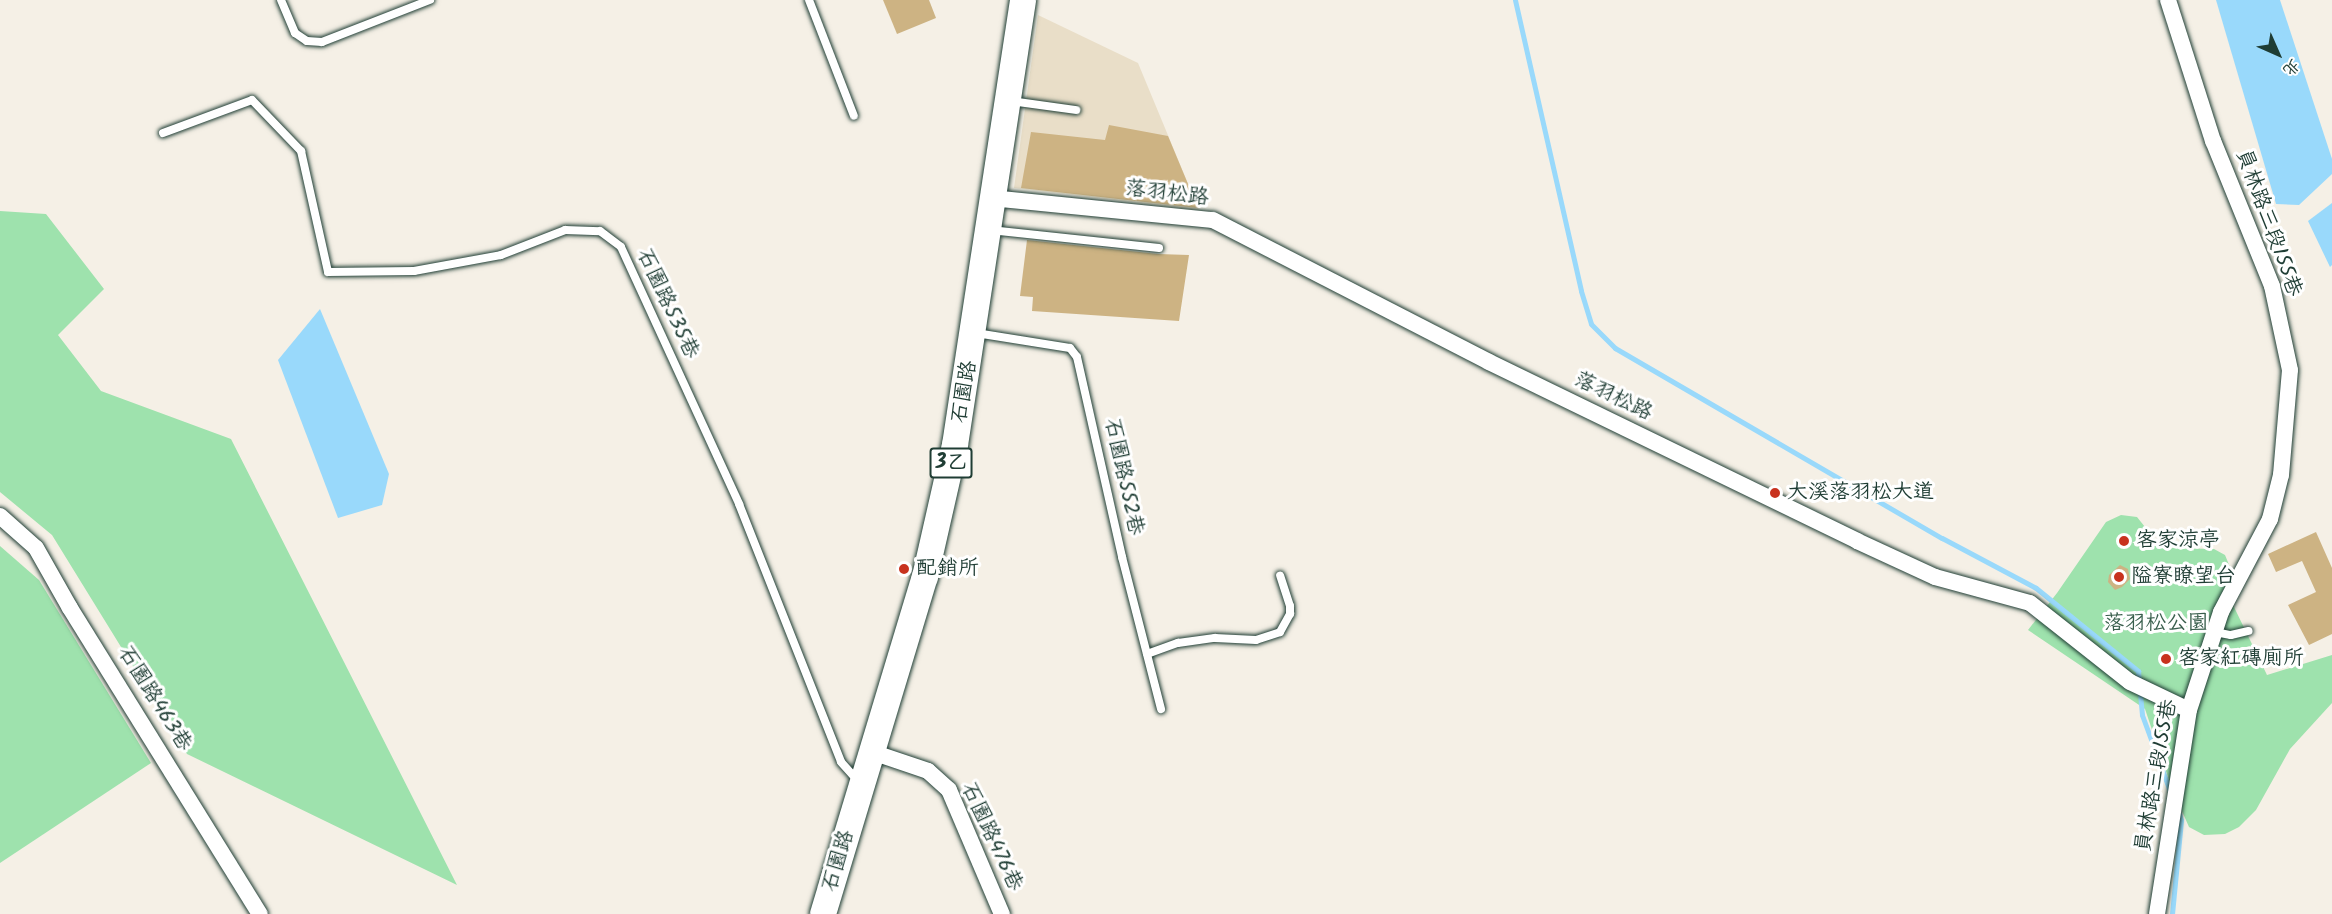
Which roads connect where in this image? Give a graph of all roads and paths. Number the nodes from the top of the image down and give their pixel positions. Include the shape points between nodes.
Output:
1 (281, 0) edge
2 (430, 0) edge
3 (809, 0) edge
4 (1023, 0) edge
5 (2168, 0) edge
6 (1007, 101) junction
7 (1076, 110) dead end
8 (854, 116) dead end
9 (163, 133) dead end
10 (991, 198) junction
11 (986, 230) junction
12 (1159, 248) dead end
13 (975, 333) junction
14 (0, 516) edge
15 (1280, 576) dead end
16 (2249, 631) dead end
17 (2215, 632) junction
18 (1147, 654) junction
19 (1161, 708) dead end
20 (2189, 711) junction
21 (872, 752) junction
22 (862, 786) junction
23 (261, 914) edge
24 (824, 914) edge
25 (1002, 914) edge
26 (2157, 914) edge

1 - 2 lane via 295,33 307,41 322,42
3 - 8 lane
4 - 6 main road, 石園路 / 3乙
5 - 17 street, 員林路三段155巷 via 2213,141 2271,286 2290,370 2281,475 2270,519 2221,612
6 - 7 lane
6 - 10 main road, 石園路 / 3乙
9 - 22 lane, 石園路535巷 via 252,100 300,151 328,272 414,271 501,255 564,230 600,231 621,247 739,504 841,762
10 - 11 main road, 石園路 / 3乙
10 - 20 street, 落羽松路 via 1213,220 1500,367 1857,541 1935,577 2030,603 2130,682
11 - 12 lane
11 - 13 main road, 石園路 / 3乙
13 - 18 lane, 石園路552巷 via 1070,348 1077,357
13 - 21 main road, 石園路 / 3乙 via 956,445 925,577
14 - 23 street, 石園路463巷 via 36,548
15 - 18 lane via 1290,614 1280,632 1256,640 1215,638 1178,643
16 - 17 lane via 2231,635
17 - 20 street, 員林路三段155巷
18 - 19 lane, 石園路552巷
20 - 26 street, 員林路三段155巷
21 - 22 main road, 石園路 / 3乙
21 - 25 street, 石園路476巷 via 928,771 949,790
22 - 24 main road, 石園路 / 3乙

